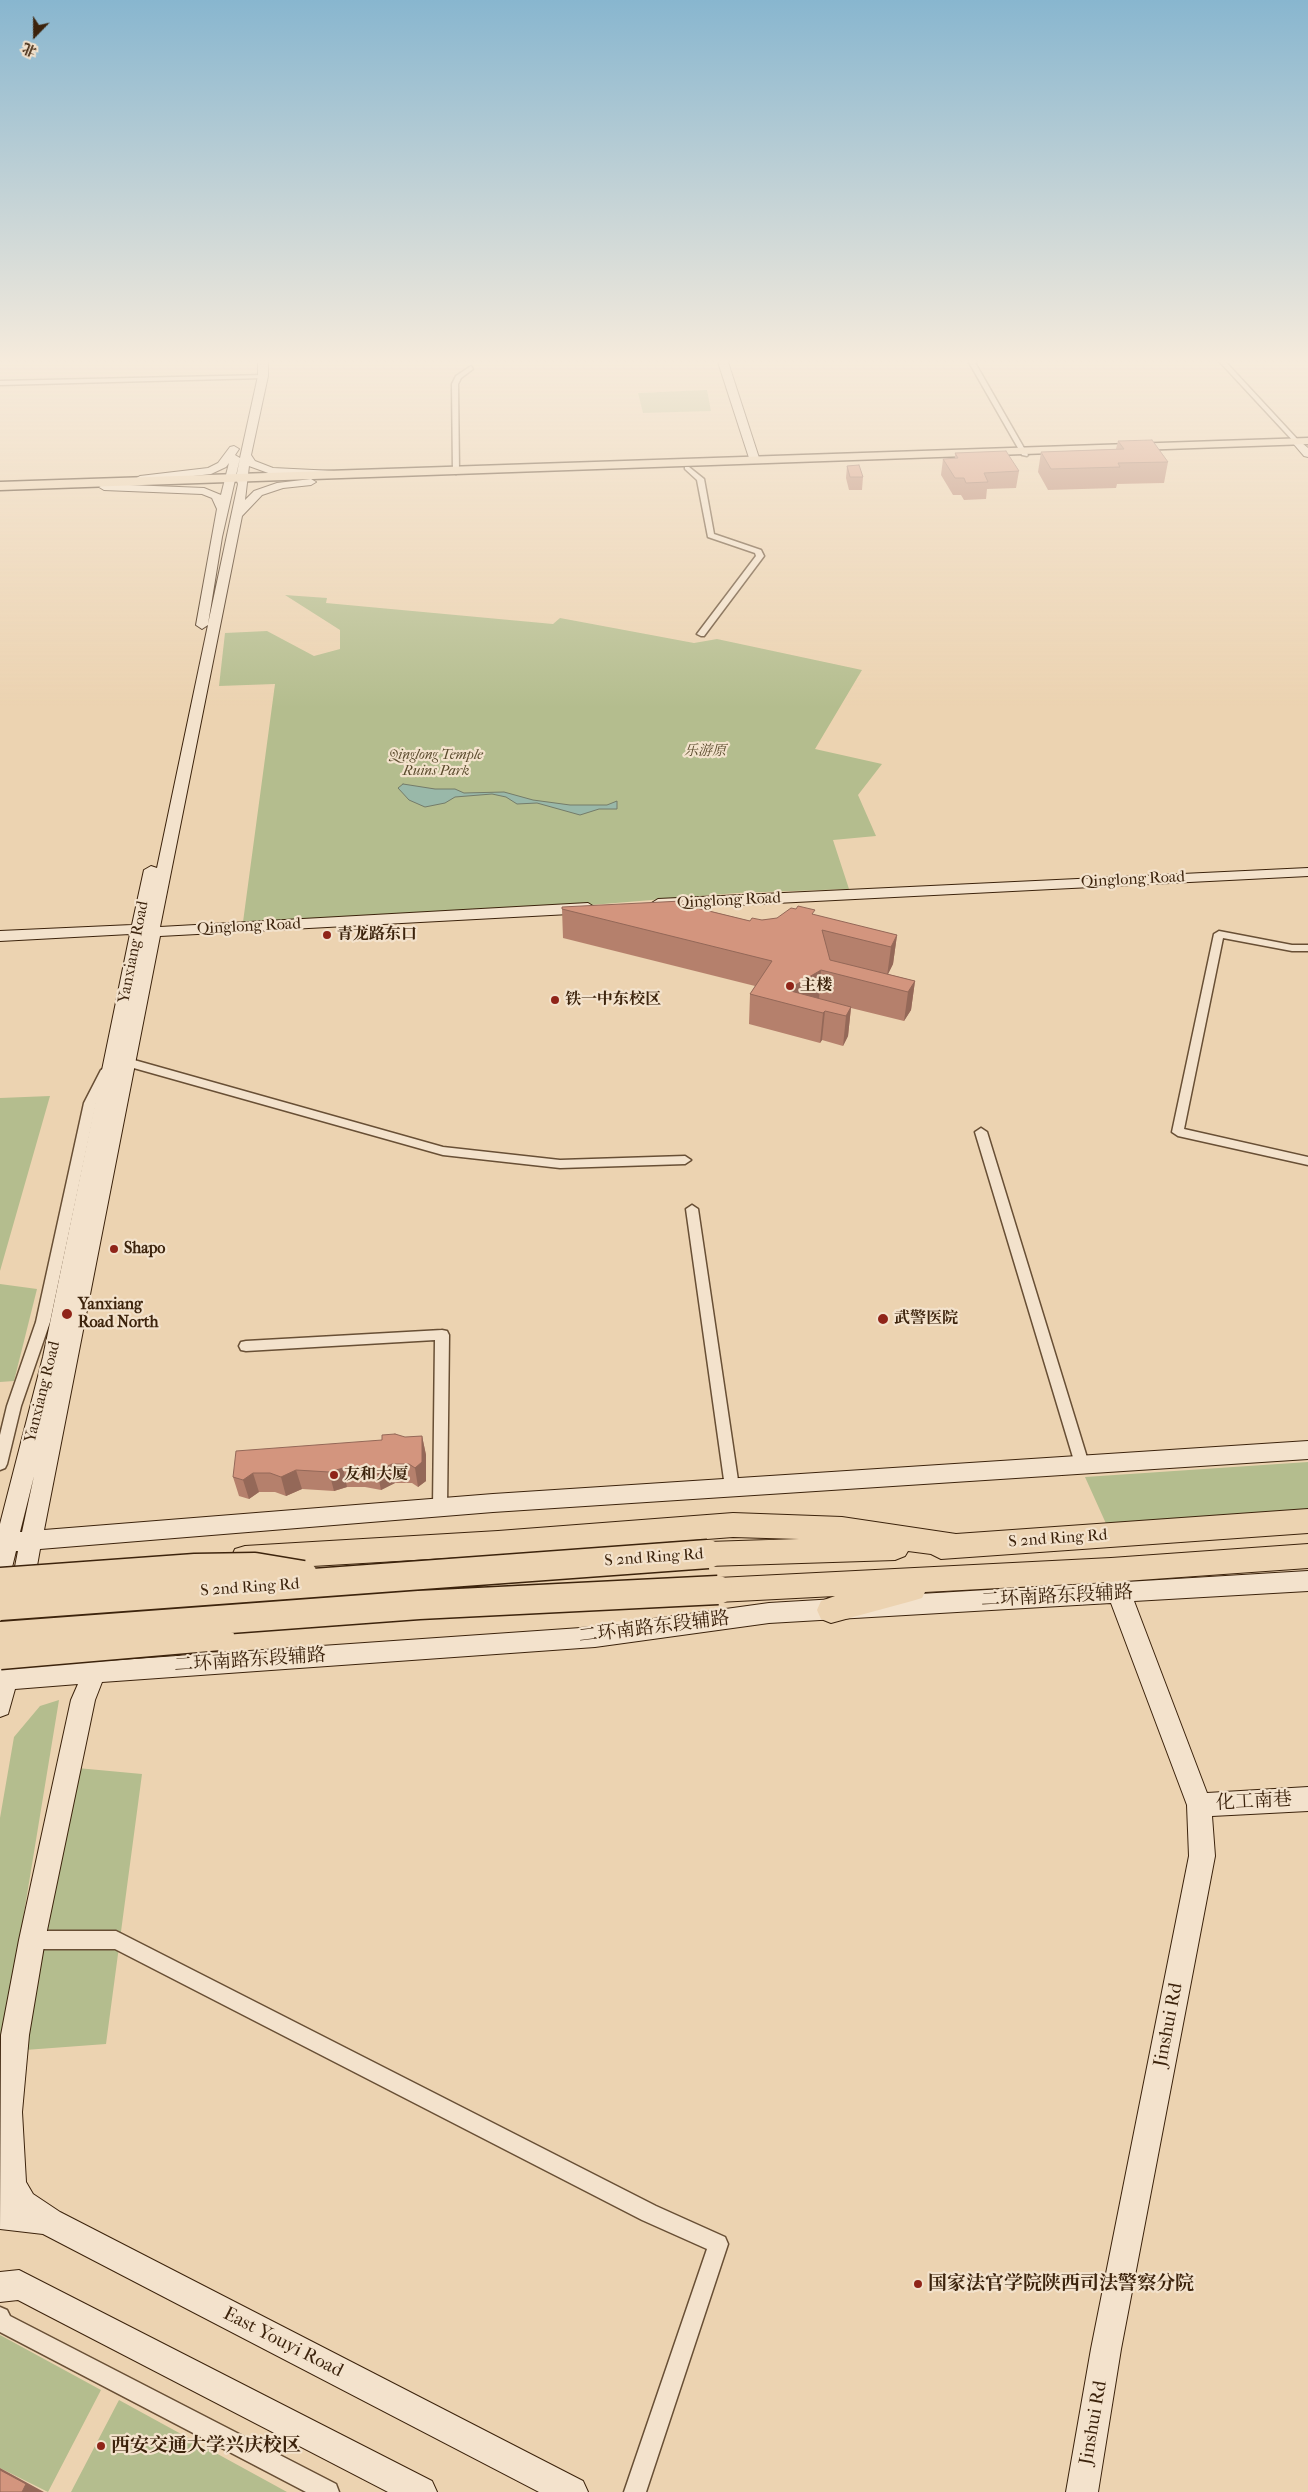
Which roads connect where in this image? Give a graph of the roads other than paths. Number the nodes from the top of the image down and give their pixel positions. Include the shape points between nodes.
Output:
1 (178, 475) edge
2 (236, 475) edge
3 (238, 475) edge
4 (323, 475) edge
5 (481, 475) edge
6 (696, 475) edge
7 (236, 481) junction
8 (320, 481) junction
9 (105, 485) junction
10 (0, 486) edge
11 (0, 491) edge
12 (230, 513) junction
13 (702, 634) dead end
14 (1308, 872) edge
15 (1308, 880) edge
16 (601, 911) edge
17 (145, 935) junction
18 (0, 936) edge
19 (0, 945) edge
20 (1308, 948) edge
21 (119, 1061) junction
22 (981, 1132) dead end
23 (685, 1160) dead end
24 (1308, 1161) edge
25 (692, 1209) dead end
26 (246, 1346) dead end
27 (1308, 1450) edge
28 (0, 1464) edge
29 (1082, 1464) junction
30 (732, 1487) junction
31 (440, 1507) junction
32 (1308, 1521) edge
33 (31, 1541) junction
34 (3, 1543) edge
35 (956, 1546) junction
36 (1308, 1556) edge
37 (5, 1575) edge
38 (965, 1576) junction
39 (342, 1581) junction
40 (1308, 1581) edge
41 (1115, 1582) junction
42 (419, 1605) junction
43 (0, 1606) edge
44 (831, 1610) junction
45 (0, 1636) edge
46 (2, 1671) edge
47 (95, 1672) junction
48 (0, 1706) edge
49 (1308, 1799) edge
50 (1200, 1805) junction
51 (32, 1940) junction
52 (0, 2184) edge
53 (13, 2209) edge
54 (0, 2287) edge
55 (0, 2317) edge
56 (328, 2492) edge
57 (421, 2492) edge
58 (572, 2492) edge
59 (635, 2492) edge
60 (1082, 2492) edge

1 - 9 main road
2 - 7 main road, Yanxiang Road
3 - 7 main road, Yanxiang Road
4 - 7 main road
5 - 8 main road
6 - 13 street via 700,479 711,535 758,552 760,556
7 - 8 main road
7 - 9 main road
7 - 12 main road, Yanxiang Road
8 - 12 main road via 281,485 261,492
9 - 10 main road
9 - 11 main road
9 - 12 main road via 204,491 218,498
12 - 17 main road, Yanxiang Road
14 - 15 main road, Qinglong Road via 645,909
16 - 17 main road, Qinglong Road
17 - 18 main road, Qinglong Road
17 - 19 main road, Qinglong Road
17 - 21 main road, Yanxiang Road
20 - 24 street via 1218,934 1178,1132
21 - 23 street via 443,1152 560,1164
21 - 28 street via 90,1103 43,1322 14,1406
21 - 33 main road, Yanxiang Road
21 - 34 main road, Yanxiang Road via 53,1358
22 - 29 street
25 - 30 street
26 - 31 street via 442,1335
27 - 29 main road
29 - 30 main road
30 - 31 main road
31 - 33 main road
32 - 35 highway, S 2nd Ring Rd
33 - 34 main road
33 - 37 main road
34 - 37 main road, Yanxiang Road
35 - 37 highway via 842,1529 733,1525
35 - 39 highway, S 2nd Ring Rd, bridge via 708,1554
36 - 41 highway, S 2nd Ring Rd
37 - 39 highway, bridge via 255,1567
37 - 46 main road
38 - 41 highway, S 2nd Ring Rd
38 - 42 highway, S 2nd Ring Rd, bridge
38 - 44 highway
39 - 43 highway, S 2nd Ring Rd, bridge
40 - 41 main road, 二环南路东段辅路
41 - 44 main road, 二环南路东段辅路
41 - 50 main road, Jinshui Rd
42 - 45 highway, S 2nd Ring Rd, bridge
42 - 46 highway, bridge via 282,1629 132,1645
44 - 47 main road, 二环南路东段辅路 via 770,1613 594,1637
46 - 47 main road, 二环南路东段辅路
46 - 48 main road
47 - 51 main road via 83,1700
49 - 50 main road, 化工南巷
50 - 60 main road, Jinshui Rd via 1202,1856 1106,2349
51 - 53 main road via 15,2034 8,2112
51 - 59 street via 116,1940 649,2213 718,2244
52 - 53 main road
53 - 58 main road, East Youyi Road via 50,2222
54 - 57 main road via 19,2285 50,2300
55 - 56 street via 3,2323

